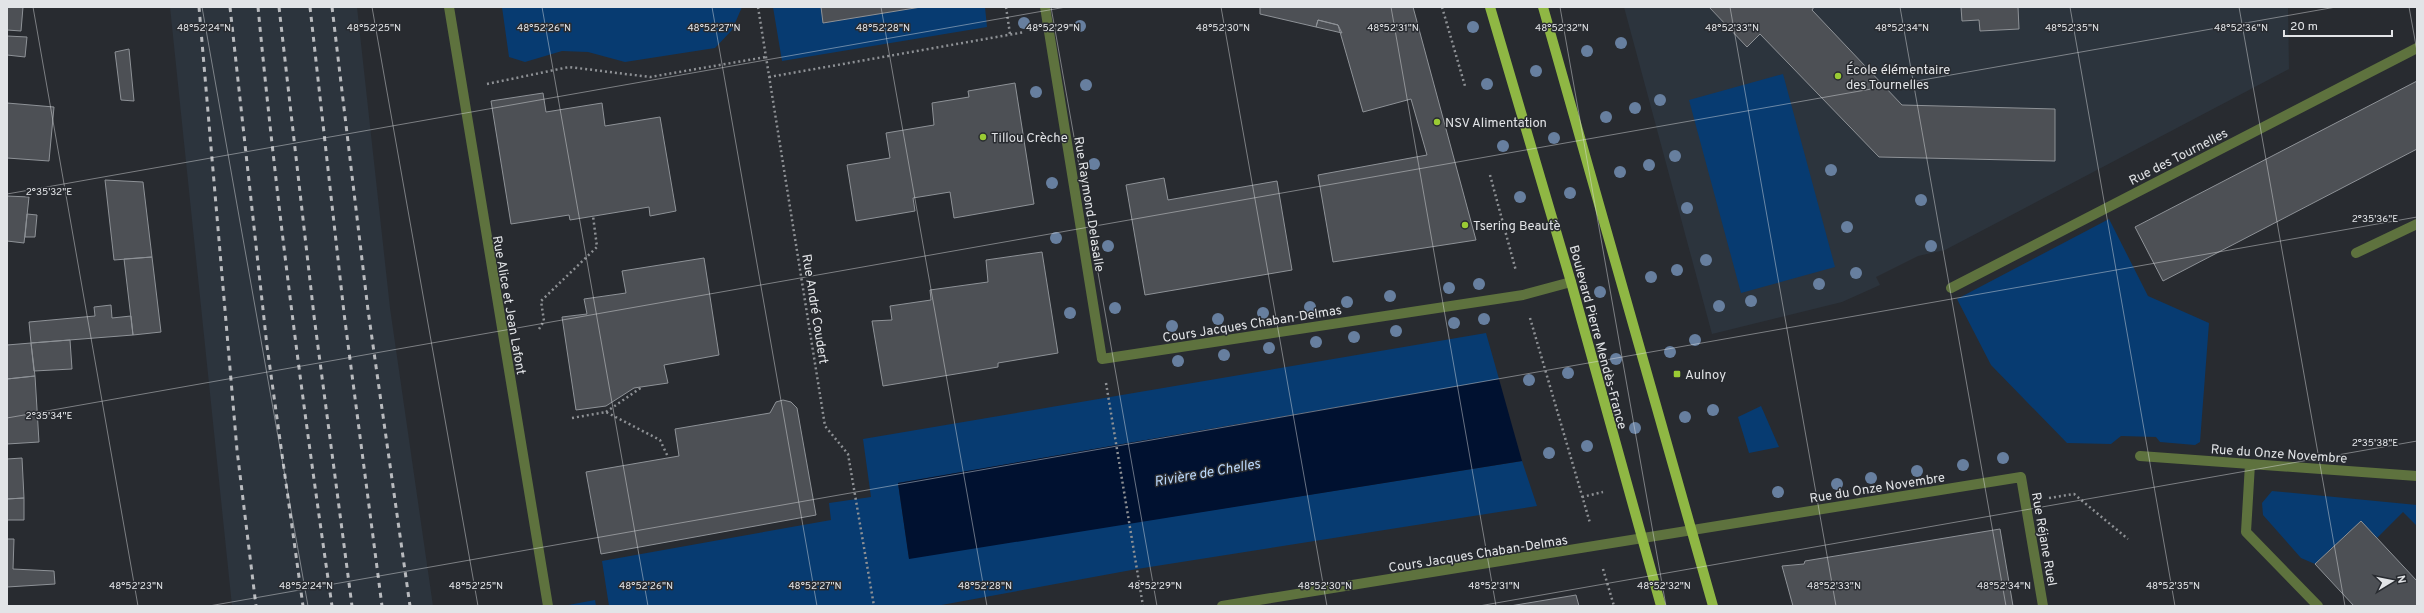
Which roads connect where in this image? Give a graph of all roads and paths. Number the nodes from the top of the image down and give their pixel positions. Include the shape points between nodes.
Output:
1 (449, 7) edge
2 (758, 7) edge
3 (1006, 7) edge
4 (1045, 7) edge
5 (1442, 7) edge
6 (1490, 7) edge
7 (1543, 7) edge
8 (1048, 28) junction
9 (1010, 34) junction
10 (2417, 48) edge
11 (766, 57) junction
12 (769, 77) junction
13 (486, 85) dead end
14 (1465, 86) dead end
15 (1490, 175) dead end
16 (593, 216) dead end
17 (2417, 224) edge
18 (2356, 253) dead end
19 (1571, 282) junction
20 (1951, 288) dead end
21 (1523, 295) junction
22 (539, 329) dead end
23 (1102, 359) joint
24 (642, 387) dead end
25 (1109, 396) dead end
26 (606, 412) junction
27 (572, 418) dead end
28 (2140, 456) dead end
29 (668, 457) dead end
30 (2250, 464) junction
31 (2417, 476) edge
32 (2021, 477) joint
33 (1604, 491) dead end
34 (1582, 497) junction
35 (2025, 503) junction
36 (1737, 523) joint
37 (1590, 524) dead end
38 (1691, 530) junction
39 (1642, 539) junction
40 (2128, 539) dead end
41 (1603, 568) dead end
42 (548, 606) edge
43 (874, 606) edge
44 (1143, 606) edge
45 (1222, 606) edge
46 (1614, 606) edge
47 (1661, 606) edge
48 (1713, 606) edge
49 (2043, 606) edge
50 (2318, 606) edge

1 - 42 street, Rue Alice et Jean Lafont
2 - 11 path, Rue André Coudert
3 - 9 path
4 - 8 street, Rue Raymond Delasalle
5 - 14 path
6 - 19 main road, Boulevard Pierre Mendès-France
7 - 38 main road
8 - 9 path
8 - 23 street, Rue Raymond Delasalle
9 - 12 path
10 - 20 street, Rue des Tournelles
11 - 12 path, Rue André Coudert
11 - 13 path via 650,77 569,67
12 - 43 path, Rue André Coudert via 825,426 848,454
15 - 21 path
16 - 22 path via 597,248 541,301 544,321
17 - 18 street
19 - 21 street, Cours Jacques Chaban-Delmas
19 - 39 main road, Boulevard Pierre Mendès-France
21 - 23 street, Cours Jacques Chaban-Delmas
21 - 34 path
24 - 26 path
25 - 44 path
26 - 27 path
26 - 29 path via 660,440
28 - 30 street, Rue du Onze Novembre
30 - 31 street, Rue du Onze Novembre
30 - 50 street via 2246,532
32 - 35 street, Rue Réjane Ruel
32 - 36 street, Rue du Onze Novembre
33 - 34 path
34 - 37 path
35 - 40 path via 2074,494
35 - 49 street, Rue Réjane Ruel
36 - 38 street, Cours Jacques Chaban-Delmas
38 - 39 street, Cours Jacques Chaban-Delmas
38 - 48 main road
39 - 45 street, Cours Jacques Chaban-Delmas
39 - 47 main road, Boulevard Pierre Mendès-France
41 - 46 path

